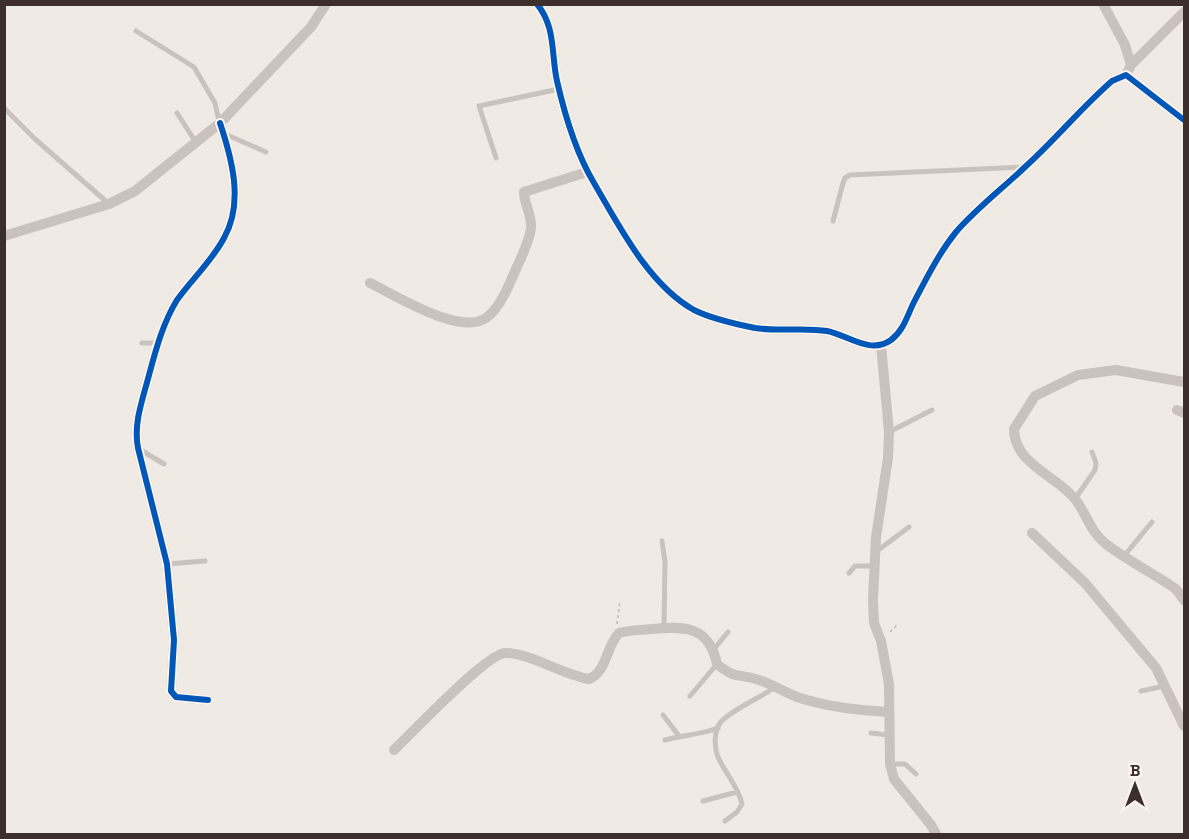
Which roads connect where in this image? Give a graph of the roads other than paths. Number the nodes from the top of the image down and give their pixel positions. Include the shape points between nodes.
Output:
1 (326, 4) edge
2 (537, 4) edge
3 (1103, 4) edge
4 (1185, 12) edge
5 (136, 31) dead end
6 (1128, 70) junction
7 (559, 89) junction
8 (4, 108) edge
9 (177, 113) dead end
10 (1185, 120) edge
11 (222, 128) junction
12 (195, 141) junction
13 (266, 152) dead end
14 (496, 158) dead end
15 (1025, 167) junction
16 (587, 172) junction
17 (109, 204) junction
18 (832, 220) dead end
19 (4, 236) edge
20 (370, 283) dead end
21 (142, 343) dead end
22 (158, 343) junction
23 (881, 345) junction
24 (1185, 382) edge
25 (932, 410) dead end
26 (889, 432) junction
27 (138, 448) junction
28 (1092, 452) dead end
29 (164, 464) dead end
30 (1075, 499) junction
31 (1152, 522) dead end
32 (909, 527) dead end
33 (1032, 533) dead end
34 (662, 541) dead end
35 (876, 552) junction
36 (1124, 556) junction
37 (205, 561) dead end
38 (167, 564) junction
39 (875, 566) junction
40 (849, 573) dead end
41 (1185, 600) edge
42 (664, 628) junction
43 (728, 632) dead end
44 (714, 649) junction
45 (717, 664) junction
46 (1165, 686) junction
47 (775, 687) junction
48 (1142, 691) dead end
49 (690, 696) dead end
50 (208, 700) dead end
51 (888, 712) junction
52 (663, 715) dead end
53 (1185, 726) edge
54 (718, 728) junction
55 (871, 733) dead end
56 (888, 735) junction
57 (679, 736) junction
58 (665, 740) dead end
59 (394, 750) dead end
60 (890, 764) junction
61 (916, 774) dead end
62 (737, 792) junction
63 (703, 801) dead end
64 (725, 821) dead end
65 (936, 834) edge

1 - 11 street via 311,27
2 - 7 street via 550,27
3 - 6 street via 1125,45
4 - 6 street
5 - 11 lane via 194,67 215,103
6 - 10 street
6 - 15 street
7 - 14 lane via 479,106
7 - 16 street
8 - 17 lane
9 - 12 lane
11 - 12 street
11 - 13 lane
11 - 22 street via 236,183 233,214 225,237 178,300
12 - 17 street via 135,191
15 - 18 lane via 850,175 845,178
15 - 23 street via 955,233 900,332
16 - 20 street via 524,192 531,227 527,242 507,291 487,318 457,322
16 - 23 street via 649,270 694,309 757,328 830,331 869,346
17 - 19 street
21 - 22 lane
22 - 27 street via 135,430
23 - 26 street
24 - 30 street via 1104,370 1078,375 1035,396 1014,429 1019,448
25 - 26 lane
26 - 35 street
27 - 29 lane
27 - 38 street
28 - 30 lane via 1095,471
30 - 36 street via 1104,543
31 - 36 lane
32 - 35 lane
33 - 46 street via 1085,583 1156,668
34 - 42 lane
35 - 39 street
36 - 41 street via 1176,589
37 - 38 lane
38 - 50 street via 174,640 171,691 176,697
39 - 40 lane via 855,566
39 - 51 street via 874,623 889,684
42 - 44 street via 690,629
42 - 59 street via 620,633 599,673 589,679 513,654 498,655 455,689
43 - 44 lane
44 - 45 street
45 - 47 street via 735,677
45 - 49 lane
46 - 48 lane
46 - 53 street
47 - 51 street via 797,697 847,709
47 - 54 lane via 730,715
51 - 56 street
52 - 57 lane
54 - 57 lane via 697,736
54 - 62 lane via 718,758
55 - 56 lane
56 - 60 street
57 - 58 lane
60 - 61 lane via 905,764
60 - 65 street via 894,779
62 - 63 lane
62 - 64 lane via 742,804

